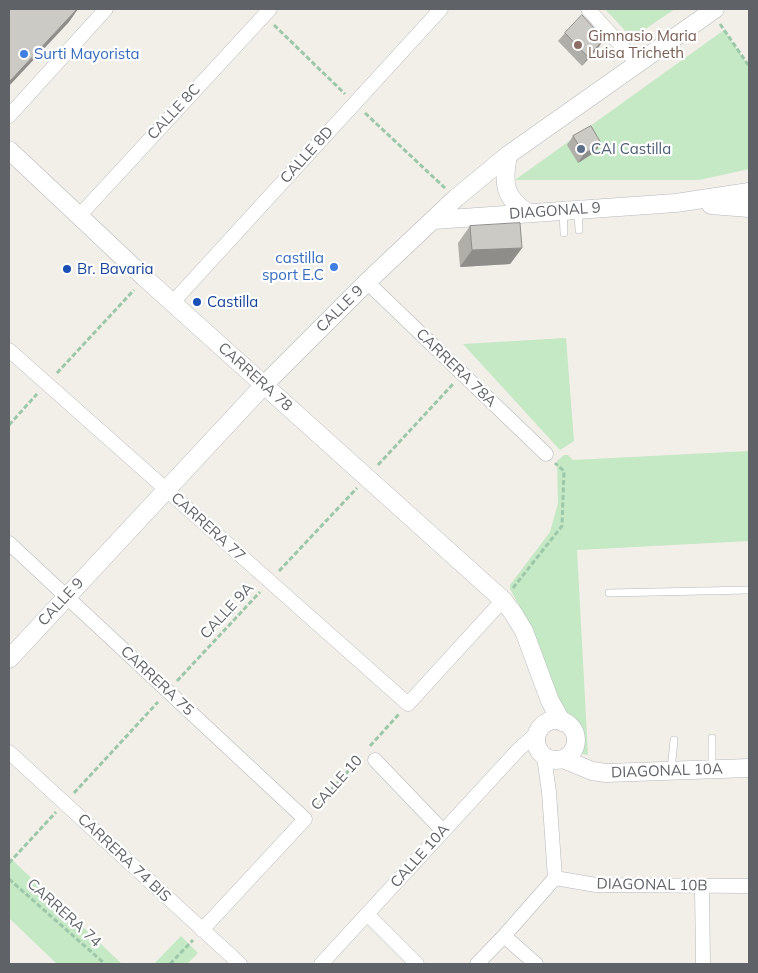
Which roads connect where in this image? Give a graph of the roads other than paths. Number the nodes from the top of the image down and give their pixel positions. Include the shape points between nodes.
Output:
1 (106, 9) edge
2 (270, 9) edge
3 (441, 9) edge
4 (588, 9) edge
5 (713, 10) edge
6 (637, 63) junction
7 (9, 116) edge
8 (9, 150) edge
9 (508, 155) junction
10 (749, 192) edge
11 (676, 203) junction
12 (749, 208) edge
13 (570, 210) junction
14 (529, 213) junction
15 (79, 216) junction
16 (434, 220) junction
17 (579, 230) dead end
18 (564, 233) dead end
19 (367, 282) junction
20 (173, 302) junction
21 (9, 350) edge
22 (264, 385) junction
23 (546, 454) road end
24 (166, 489) junction
25 (9, 543) edge
26 (749, 590) edge
27 (608, 593) dead end
28 (66, 597) junction
29 (503, 600) junction
30 (9, 659) edge
31 (712, 738) dead end
32 (674, 740) dead end
33 (550, 743) junction
34 (575, 745) junction
35 (9, 752) edge
36 (375, 760) dead end
37 (586, 768) junction
38 (749, 768) edge
39 (712, 769) junction
40 (671, 771) junction
41 (305, 819) joint
42 (444, 831) junction
43 (554, 878) junction
44 (749, 886) edge
45 (702, 887) junction
46 (367, 914) junction
47 (202, 930) junction
48 (504, 936) junction
49 (240, 964) edge
50 (321, 964) edge
51 (417, 964) edge
52 (477, 964) edge
53 (536, 964) edge
54 (703, 964) edge

1 - 7 street
2 - 15 street, CALLE 8C
3 - 20 street, CALLE 8D
4 - 6 street
5 - 6 street, CALLE 9
6 - 9 street, CALLE 9
8 - 15 street, CARRERA 78
9 - 14 street via 505,183 508,193 520,208
9 - 16 street, CALLE 9
10 - 11 street, DIAGONAL 9
11 - 12 street, DIAGONAL 9
11 - 13 street, DIAGONAL 9
13 - 14 street, DIAGONAL 9
13 - 17 lane
13 - 18 lane
14 - 16 street, DIAGONAL 9
15 - 20 street, CARRERA 78
16 - 19 street, CALLE 9
19 - 22 street, CALLE 9
19 - 23 street, CARRERA 78A
20 - 22 street, CARRERA 78
21 - 24 street, CARRERA 77
22 - 24 street, CALLE 9
22 - 29 street, CARRERA 78
24 - 28 street, CALLE 9
24 - 29 street, CARRERA 77 via 408,704
25 - 28 street, CARRERA 75
26 - 27 lane
28 - 30 street, CALLE 9
28 - 41 street, CARRERA 75
29 - 33 street, CARRERA 78 via 524,631 550,701
31 - 39 lane
32 - 40 lane
33 - 34 street via 573,751
33 - 34 street via 569,725 576,738
33 - 37 street, DIAGONAL 10A
33 - 42 street, CALLE 10A via 519,749
33 - 43 street
34 - 37 street
35 - 47 street, CARRERA 74 BIS
36 - 42 street
37 - 40 street, DIAGONAL 10A via 606,773
38 - 39 street, DIAGONAL 10A
39 - 40 street, DIAGONAL 10A
41 - 47 street, CALLE 10
42 - 46 street, CALLE 10A
43 - 45 street, DIAGONAL 10B via 596,885
43 - 48 street
44 - 45 street, DIAGONAL 10B
45 - 54 street
46 - 50 street, CALLE 10A
46 - 51 street
47 - 49 street, CARRERA 74 BIS
48 - 52 street
48 - 53 street

